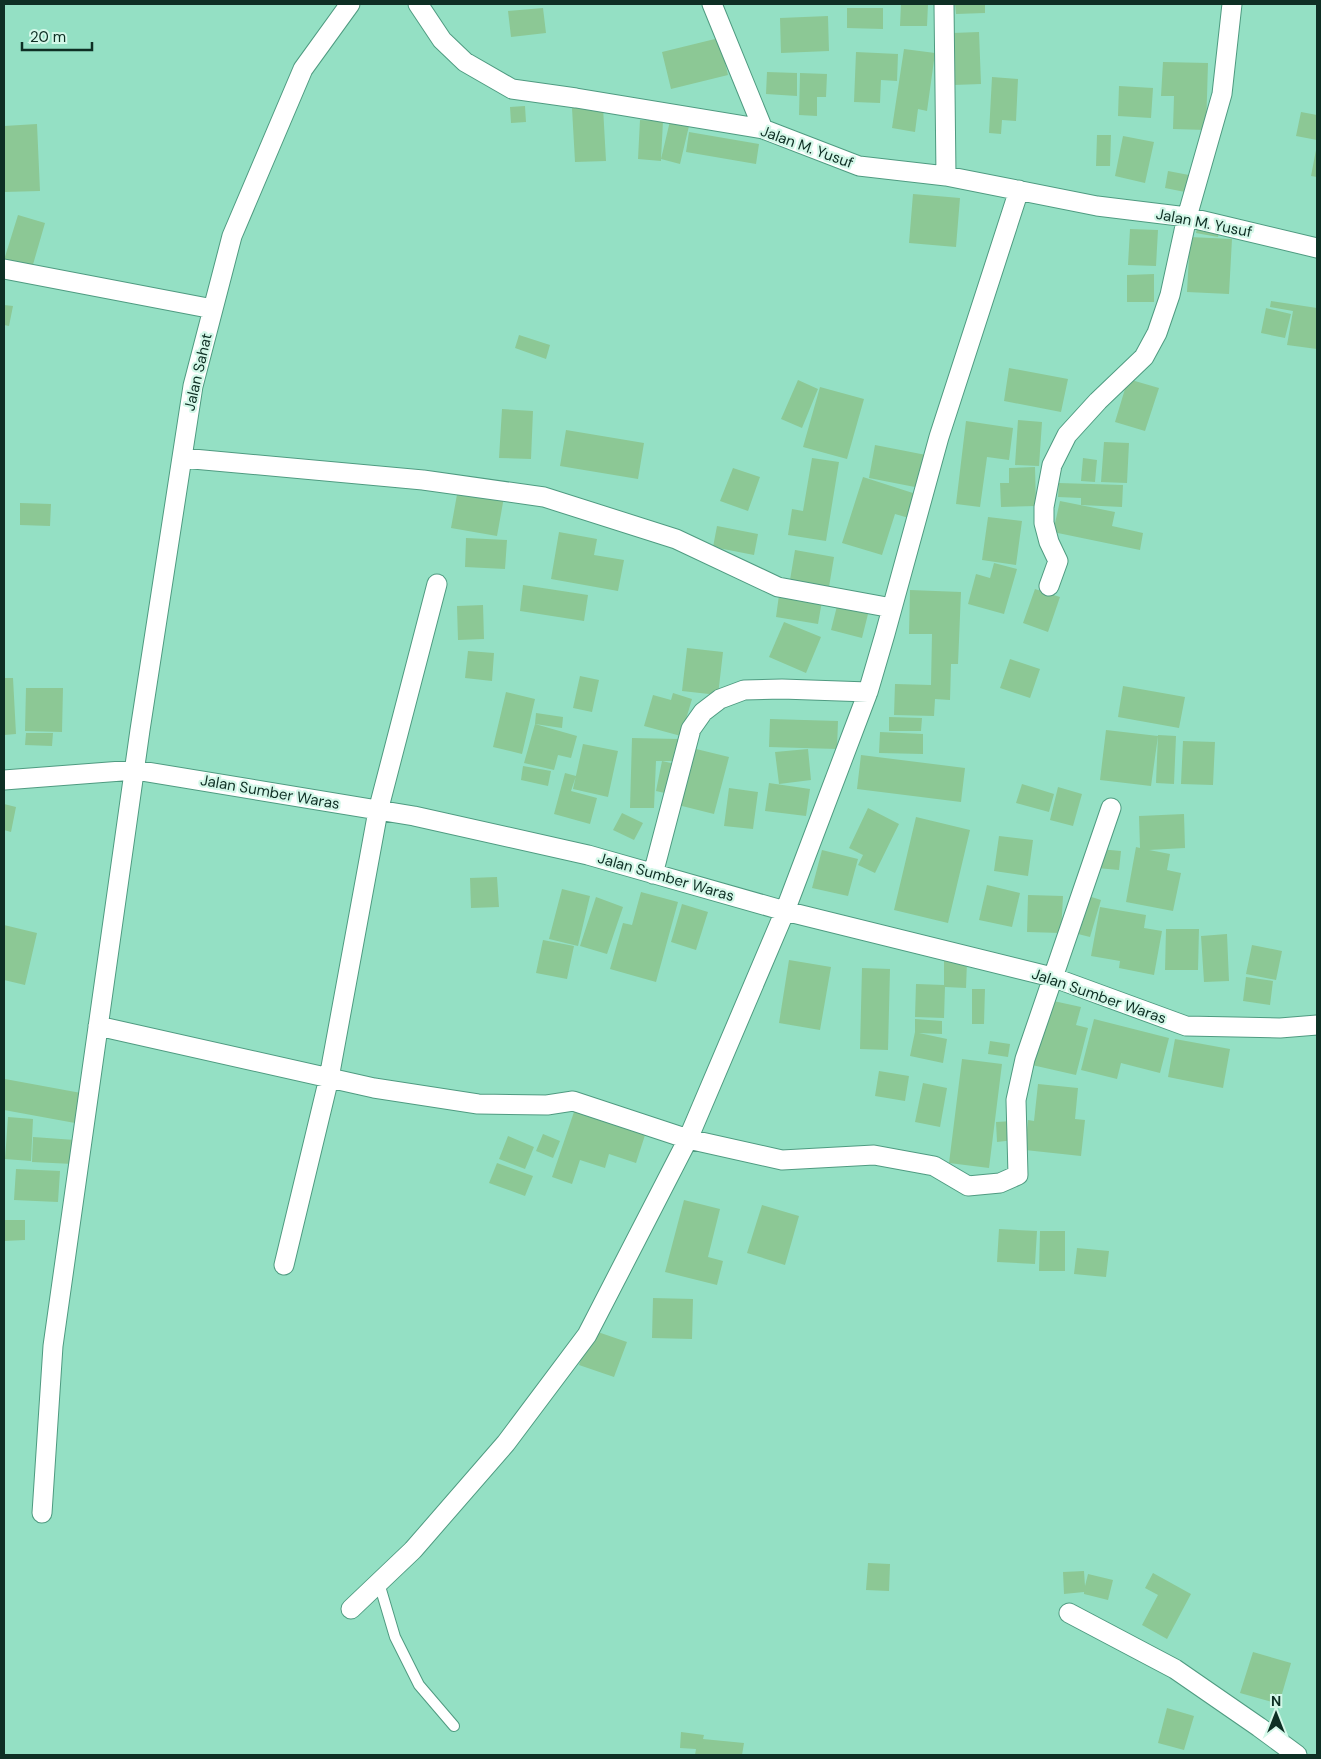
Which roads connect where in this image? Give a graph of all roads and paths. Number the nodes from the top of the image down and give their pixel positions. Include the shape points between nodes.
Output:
1 (350, 4) edge
2 (418, 4) edge
3 (712, 4) edge
4 (944, 4) edge
5 (1232, 4) edge
6 (763, 129) junction
7 (946, 176) junction
8 (1019, 190) junction
9 (1187, 217) junction
10 (1317, 248) edge
11 (4, 268) edge
12 (213, 309) junction
13 (182, 458) junction
14 (437, 584) dead end
15 (1049, 586) dead end
16 (892, 608) junction
17 (868, 692) junction
18 (135, 770) junction
19 (4, 780) edge
20 (1111, 808) dead end
21 (378, 811) junction
22 (652, 874) junction
23 (785, 911) junction
24 (1052, 977) junction
25 (1317, 1025) edge
26 (98, 1026) junction
27 (329, 1078) junction
28 (688, 1139) junction
29 (284, 1265) dead end
30 (42, 1513) dead end
31 (379, 1583) junction
32 (351, 1609) dead end
33 (1069, 1614) dead end
34 (454, 1726) dead end
35 (1297, 1755) edge

1 - 12 street, Jalan Sahat via 303,69 232,236
2 - 6 street, Jalan M. Yusuf via 442,40 464,62 512,89
3 - 6 street
4 - 7 street
5 - 9 street via 1222,94
6 - 7 street, Jalan M. Yusuf via 859,166
7 - 8 street, Jalan M. Yusuf
8 - 9 street, Jalan M. Yusuf via 1097,206
8 - 16 street via 939,437
9 - 10 street, Jalan M. Yusuf
9 - 15 street via 1170,295 1157,333 1144,357 1067,435 1052,465 1044,522 1058,561
11 - 12 street
12 - 13 street, Jalan Sahat via 193,386
13 - 16 street via 423,480 544,497 676,539 778,587
13 - 18 street, Jalan Sahat
14 - 21 street
16 - 17 street
17 - 22 street via 744,690 720,699 703,712 691,729
17 - 23 street
18 - 19 street, Jalan Sumber Waras
18 - 21 street, Jalan Sumber Waras
18 - 26 street, Jalan Sahat
20 - 24 street
21 - 22 street, Jalan Sumber Waras via 588,855
21 - 27 street
22 - 23 street, Jalan Sumber Waras
23 - 24 street, Jalan Sumber Waras
23 - 28 street
24 - 25 street, Jalan Sumber Waras via 1186,1026 1280,1028
24 - 28 street via 1025,1058 1016,1100 1018,1175 1000,1183 968,1186 934,1166 874,1155 782,1160
26 - 27 street
26 - 30 street, Jalan Sahat via 53,1346
27 - 28 street via 478,1104 547,1105 573,1101
27 - 29 street
28 - 31 street via 587,1335 506,1443 413,1550
31 - 32 street
31 - 34 lane via 395,1637 419,1685
33 - 35 street via 1175,1669

